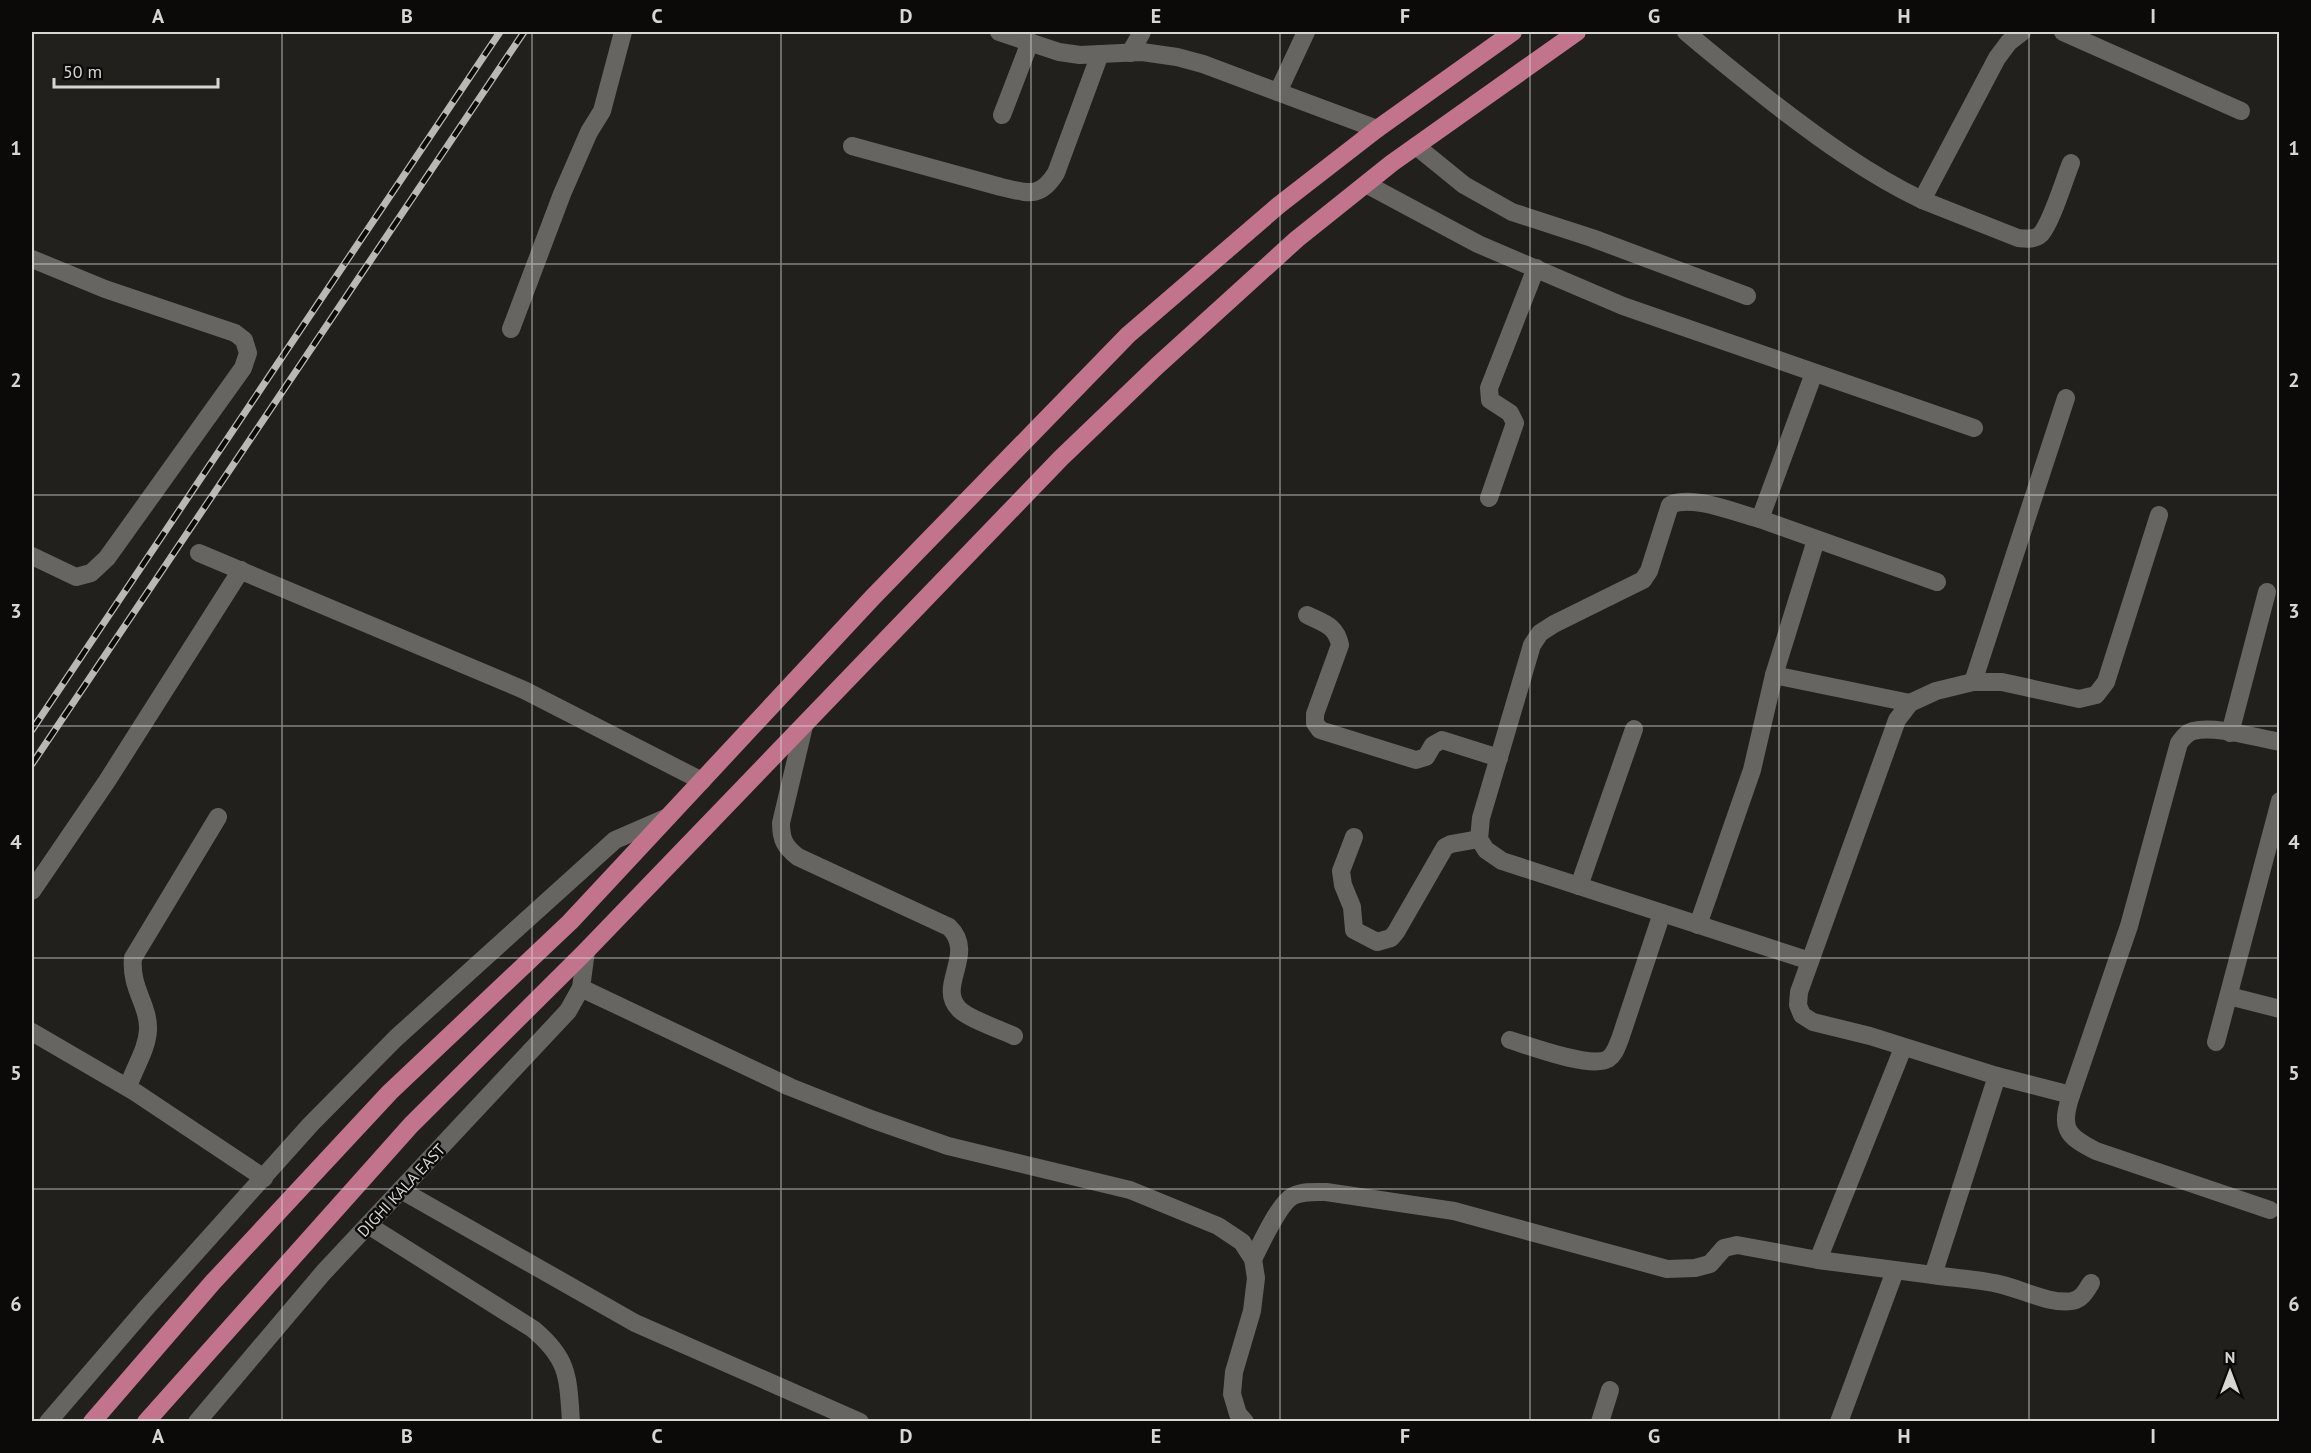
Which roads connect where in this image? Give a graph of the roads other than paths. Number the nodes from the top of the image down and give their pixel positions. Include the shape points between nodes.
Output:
1 (623, 32) edge
2 (999, 32) edge
3 (1142, 32) edge
4 (1306, 32) edge
5 (1513, 32) edge
6 (1577, 32) edge
7 (1686, 32) edge
8 (2022, 32) edge
9 (2063, 32) edge
10 (1030, 42) junction
11 (1130, 52) junction
12 (1100, 54) junction
13 (1278, 92) junction
14 (2241, 111) dead end
15 (1002, 115) dead end
16 (1377, 129) junction
17 (852, 146) dead end
18 (1416, 146) junction
19 (2071, 163) dead end
20 (1366, 184) junction
21 (1922, 200) junction
22 (32, 259) edge
23 (1536, 268) junction
24 (1746, 296) dead end
25 (511, 329) dead end
26 (1814, 373) junction
27 (2066, 398) dead end
28 (1974, 428) dead end
29 (1489, 498) dead end
30 (2159, 515) dead end
31 (1760, 519) junction
32 (1815, 540) junction
33 (199, 553) dead end
34 (32, 556) edge
35 (241, 570) junction
36 (1937, 582) dead end
37 (2267, 592) dead end
38 (1307, 615) dead end
39 (1774, 675) junction
40 (1973, 682) junction
41 (1910, 704) junction
42 (804, 726) junction
43 (1634, 729) dead end
44 (2230, 733) junction
45 (2280, 742) edge
46 (1499, 758) junction
47 (702, 781) junction
48 (2280, 801) edge
49 (218, 817) dead end
50 (668, 817) junction
51 (1354, 837) dead end
52 (1479, 839) junction
53 (1579, 886) junction
54 (32, 891) edge
55 (1662, 913) junction
56 (1698, 925) junction
57 (586, 951) junction
58 (1810, 961) junction
59 (581, 988) junction
60 (2229, 996) junction
61 (2280, 1009) edge
62 (32, 1032) edge
63 (1014, 1036) dead end
64 (1510, 1040) dead end
65 (2216, 1042) dead end
66 (1903, 1048) junction
67 (1997, 1076) junction
68 (128, 1087) junction
69 (2071, 1095) junction
70 (264, 1178) junction
71 (401, 1190) junction
72 (2270, 1210) dead end
73 (368, 1225) junction
74 (1253, 1259) junction
75 (1818, 1260) junction
76 (1895, 1271) junction
77 (1933, 1275) junction
78 (2091, 1283) dead end
79 (1610, 1390) dead end
80 (48, 1422) edge
81 (92, 1422) edge
82 (146, 1422) edge
83 (197, 1422) edge
84 (571, 1422) edge
85 (860, 1422) edge
86 (1245, 1422) edge
87 (1600, 1422) edge
88 (1839, 1422) edge

1 - 25 street via 602,111 562,194
2 - 10 street
3 - 11 street
4 - 13 street
5 - 16 highway
6 - 18 highway
7 - 21 street via 1833,149
8 - 21 street via 1997,58
9 - 14 street
10 - 12 street via 1059,52
10 - 15 street
11 - 12 street
11 - 13 street via 1203,64
12 - 17 street via 1056,173 1048,186 1036,193
13 - 16 street
16 - 47 highway via 1279,205 1128,335 873,597
18 - 20 highway
18 - 24 street via 1464,185 1512,212
19 - 21 street via 2047,223 2040,235 2030,239 2018,238
20 - 23 street via 1449,230
20 - 42 highway via 1188,337 1061,458
22 - 34 street via 105,289 235,333 244,340 248,353 243,368 99,566 76,577
23 - 26 street via 1623,306
23 - 29 street via 1489,388 1490,399 1510,412 1515,423
26 - 28 street
26 - 31 street
27 - 40 street
30 - 40 street via 2106,682 2096,695 2079,699 2002,682
31 - 32 street
31 - 46 street via 1693,501 1670,505 1644,580 1540,633 1532,645
32 - 36 street
32 - 39 street
33 - 35 street
35 - 47 street via 524,690
35 - 54 street
37 - 44 street
38 - 46 street via 1332,628 1340,645 1316,714 1320,730 1416,760 1426,757 1432,745 1442,740
39 - 41 street
39 - 56 street via 1752,770
40 - 41 street via 1936,691
41 - 58 street via 1897,720 1880,763
42 - 57 highway
42 - 63 street via 781,823 781,837 787,849 949,927 957,934 960,945 951,988 953,1002 960,1011
43 - 53 street
44 - 45 street
44 - 69 street via 2195,730 2179,743 2130,926
46 - 52 street via 1481,818
47 - 50 highway
48 - 60 street
49 - 68 street via 134,958 134,984 148,1029
50 - 70 street via 615,840 567,882 396,1038
50 - 81 highway via 570,922 390,1092 213,1282
51 - 52 street via 1341,879 1352,907 1354,930 1377,942 1396,932 1445,847
52 - 53 street via 1486,850 1502,861
53 - 55 street
55 - 56 street
55 - 64 street via 1614,1053 1593,1062
56 - 58 street
57 - 59 street, DIGHI KALA EAST
57 - 82 highway via 411,1125
58 - 66 street via 1798,1005 1802,1015 1813,1022
59 - 71 street, DIGHI KALA EAST via 568,1011
59 - 74 street via 790,1087 871,1119 948,1146 1130,1190 1166,1204 1218,1226 1242,1242
60 - 61 street
60 - 65 street
62 - 68 street
66 - 67 street
66 - 75 street
67 - 69 street
67 - 77 street
68 - 70 street
69 - 72 street via 2065,1124 2076,1141
70 - 80 street
71 - 73 street, DIGHI KALA EAST
71 - 85 street via 634,1323
73 - 83 street, DIGHI KALA EAST
73 - 84 street via 550,1343 567,1377
74 - 75 street via 1292,1196 1326,1192 1454,1211 1667,1269 1710,1264 1731,1245
74 - 86 street via 1256,1278 1252,1311 1234,1372 1232,1394
75 - 76 street
76 - 77 street
76 - 88 street
77 - 78 street via 1994,1283 2061,1302 2083,1296
79 - 87 street

